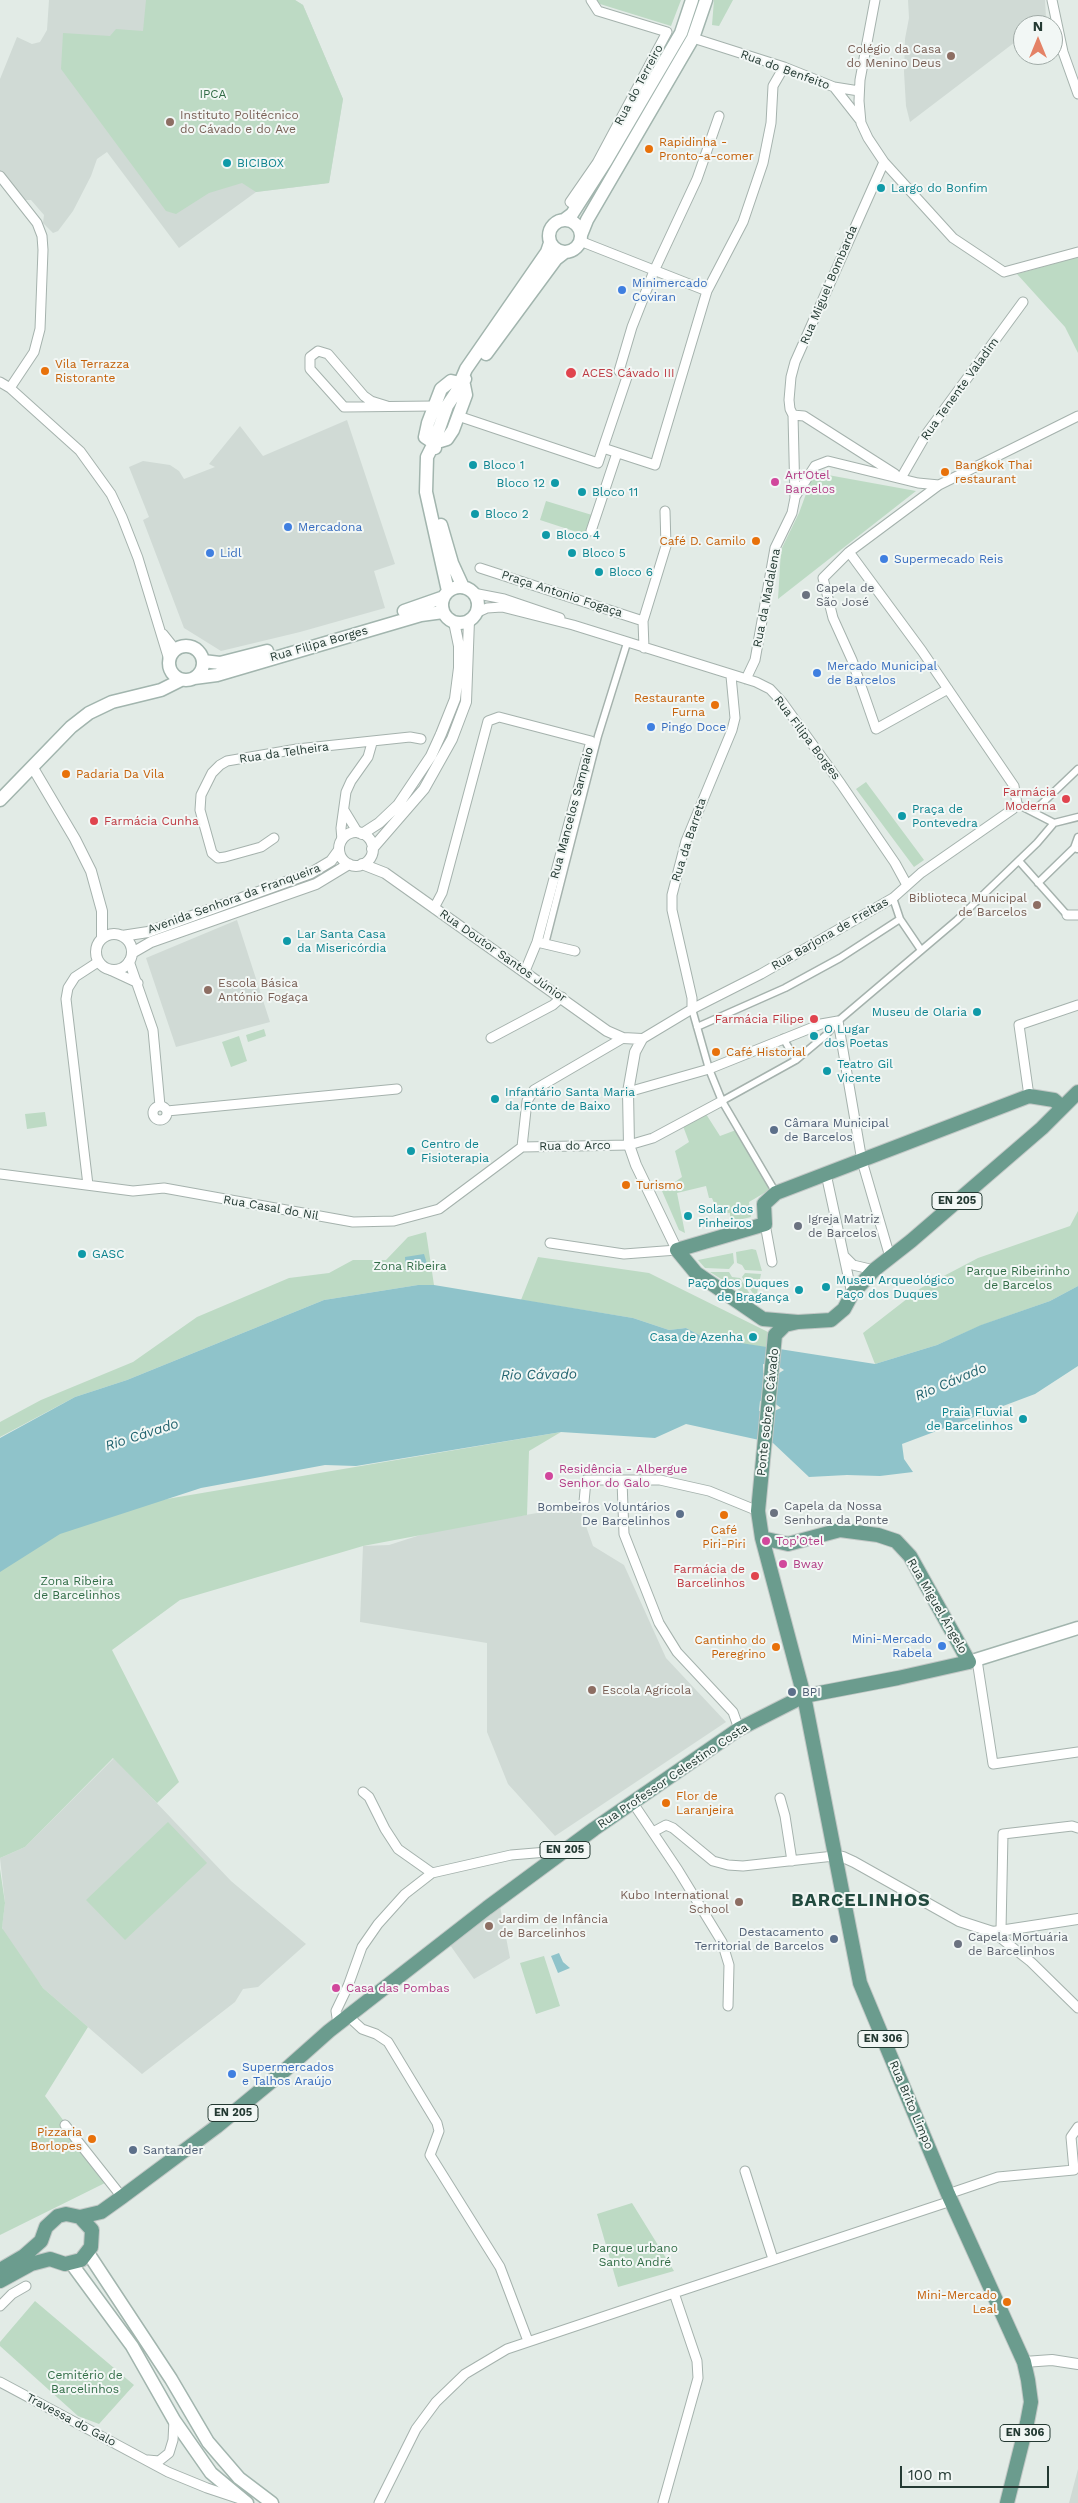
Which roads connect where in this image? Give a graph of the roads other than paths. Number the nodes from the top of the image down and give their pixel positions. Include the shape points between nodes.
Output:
1 (591, 0) edge
2 (692, 0) edge
3 (706, 0) edge
4 (874, 0) edge
5 (1052, 0) edge
6 (666, 32) junction
7 (687, 36) junction
8 (784, 67) junction
9 (834, 86) junction
10 (859, 91) junction
11 (1078, 94) edge
12 (719, 116) dead end
13 (861, 123) junction
14 (884, 162) junction
15 (0, 176) edge
16 (577, 207) junction
17 (564, 220) junction
18 (580, 238) junction
19 (550, 243) junction
20 (565, 252) junction
21 (1078, 252) edge
22 (654, 271) junction
23 (707, 291) junction
24 (1023, 302) dead end
25 (0, 382) edge
26 (460, 383) junction
27 (10, 388) junction
28 (789, 400) joint
29 (387, 406) junction
30 (434, 406) junction
31 (793, 415) junction
32 (458, 416) junction
33 (1078, 416) edge
34 (434, 443) junction
35 (603, 448) junction
36 (617, 452) junction
37 (901, 478) junction
38 (939, 485) junction
39 (795, 498) junction
40 (665, 511) dead end
41 (591, 531) dead end
42 (849, 552) junction
43 (480, 568) dead end
44 (468, 590) junction
45 (446, 594) junction
46 (443, 612) junction
47 (473, 616) junction
48 (643, 621) junction
49 (454, 622) junction
50 (573, 625) junction
51 (627, 643) junction
52 (644, 648) junction
53 (171, 658) junction
54 (203, 660) junction
55 (732, 676) junction
56 (194, 678) junction
57 (746, 679) junction
58 (181, 680) junction
59 (948, 689) junction
60 (150, 693) junction
61 (421, 739) dead end
62 (372, 743) junction
63 (33, 768) junction
64 (1078, 769) edge
65 (0, 800) edge
66 (1017, 804) junction
67 (344, 810) junction
68 (1033, 812) junction
69 (1078, 817) edge
70 (1054, 823) junction
71 (360, 833) junction
72 (274, 838) dead end
73 (1078, 838) edge
74 (340, 845) junction
75 (1076, 849) edge
76 (372, 851) junction
77 (1019, 861) junction
78 (349, 864) junction
79 (362, 864) junction
80 (385, 873) junction
81 (1038, 882) junction
82 (908, 885) junction
83 (893, 898) junction
84 (434, 908) junction
85 (1067, 915) joint
86 (1078, 915) edge
87 (103, 916) junction
88 (900, 919) junction
89 (119, 935) junction
90 (102, 938) junction
91 (541, 943) junction
92 (920, 950) junction
93 (575, 951) dead end
94 (131, 957) junction
95 (98, 962) junction
96 (110, 970) junction
97 (525, 971) junction
98 (138, 983) junction
99 (562, 997) junction
100 (1078, 1005) edge
101 (692, 1009) junction
102 (838, 1021) junction
103 (697, 1027) junction
104 (491, 1038) dead end
105 (623, 1038) junction
106 (783, 1038) junction
107 (642, 1039) junction
108 (796, 1060) junction
109 (709, 1069) junction
110 (397, 1089) dead end
111 (628, 1092) junction
112 (1078, 1092) edge
113 (1030, 1096) junction
114 (722, 1101) junction
115 (1062, 1107) junction
116 (629, 1145) junction
117 (522, 1147) junction
118 (862, 1161) junction
119 (0, 1174) edge
120 (826, 1174) junction
121 (88, 1185) junction
122 (776, 1193) junction
123 (765, 1224) junction
124 (550, 1243) dead end
125 (677, 1250) junction
126 (844, 1256) junction
127 (890, 1257) junction
128 (772, 1262) dead end
129 (874, 1270) junction
130 (852, 1294) junction
131 (763, 1319) junction
132 (798, 1322) junction
133 (775, 1337) junction
134 (622, 1481) junction
135 (584, 1502) dead end
136 (758, 1511) junction
137 (762, 1538) junction
138 (1078, 1628) edge
139 (973, 1661) junction
140 (804, 1696) junction
141 (738, 1729) junction
142 (1078, 1752) edge
143 (363, 1792) dead end
144 (780, 1798) dead end
145 (633, 1803) junction
146 (1078, 1828) edge
147 (653, 1832) junction
148 (556, 1856) junction
149 (834, 1856) junction
150 (792, 1861) junction
151 (432, 1873) junction
152 (1078, 1919) edge
153 (997, 1931) junction
154 (728, 2006) dead end
155 (1078, 2008) edge
156 (343, 2020) junction
157 (65, 2125) dead end
158 (1078, 2127) edge
159 (745, 2170) dead end
160 (122, 2197) junction
161 (950, 2198) junction
162 (101, 2212) junction
163 (80, 2217) junction
164 (92, 2230) junction
165 (41, 2242) junction
166 (88, 2253) junction
167 (50, 2259) junction
168 (773, 2259) junction
169 (71, 2263) junction
170 (0, 2270) edge
171 (0, 2281) edge
172 (26, 2286) dead end
173 (674, 2293) junction
174 (0, 2306) edge
175 (528, 2341) junction
176 (1024, 2362) junction
177 (1078, 2364) edge
178 (0, 2382) edge
179 (174, 2420) junction
180 (143, 2459) junction
181 (244, 2501) edge
182 (272, 2503) edge
183 (379, 2503) edge
184 (663, 2503) edge
185 (1007, 2503) edge

1 - 6 street, Rua do Terreiro via 598,11
2 - 7 main road
3 - 7 main road
4 - 10 street
5 - 11 street via 1063,52
6 - 7 street, Rua do Benfeito
6 - 16 street, Rua do Terreiro via 597,163 570,202
7 - 8 street, Rua do Benfeito
7 - 16 main road
7 - 18 main road
8 - 9 street, Rua do Benfeito
8 - 23 street via 772,86 771,124 763,163 743,222
9 - 10 street
9 - 13 street, Rua do Benfeito
10 - 13 street
12 - 22 street via 697,179
13 - 14 street
14 - 21 street via 953,238 1004,272
14 - 28 street, Rua Miguel Bombarda via 795,362
15 - 27 street via 37,223 42,236 39,335 34,352
16 - 17 main road
17 - 18 main road via 576,225
17 - 19 main road via 550,228
18 - 20 main road via 575,249
18 - 22 street
19 - 20 main road via 558,251
19 - 26 main road via 466,369
20 - 26 main road via 556,259 478,366
22 - 23 street
22 - 35 street via 632,326 619,371 627,377
23 - 36 street via 655,465
24 - 37 street, Rua Tenente Valadim via 927,433
25 - 27 street
26 - 30 main road via 446,383
26 - 32 main road via 464,385 466,395
26 - 34 main road via 447,406
27 - 53 street via 80,451 110,494 138,558 159,630
28 - 31 street, Rua da Madalena
29 - 29 street via 364,396 328,354 318,351 310,357 310,369 340,404 349,408
29 - 30 street
30 - 34 main road via 425,436
31 - 37 street via 804,416
31 - 39 street, Rua da Madalena
32 - 34 main road via 451,436
32 - 35 street via 598,463
33 - 38 street
34 - 44 main road via 436,508 452,562
34 - 45 main road via 428,457 426,492
35 - 36 street
36 - 41 street
37 - 38 street
37 - 39 street via 828,461 814,466
38 - 42 street
39 - 57 street, Rua da Madalena via 792,513 775,548 754,660
40 - 48 street via 666,546
42 - 59 street
42 - 59 street via 823,578 833,618 852,660 876,729
43 - 48 street, Praça Antonio Fogaça
44 - 45 main road via 455,587
44 - 47 main road via 478,602
44 - 50 street, Rua Filipa Borges via 548,613
45 - 46 main road
45 - 54 main road, Rua Filipa Borges via 302,641 220,663
46 - 49 main road
46 - 56 main road, Rua Filipa Borges via 421,614
47 - 49 main road
47 - 50 street, Rua Filipa Borges via 487,608 502,607
47 - 76 street via 466,702 452,738 424,789
48 - 52 street
49 - 71 street via 459,668 455,699 442,734 398,805 380,823
50 - 51 street, Rua Filipa Borges
51 - 52 street, Rua Filipa Borges
51 - 91 street
52 - 55 street, Rua Filipa Borges
53 - 54 main road via 182,646 192,647
53 - 58 main road via 172,674
53 - 60 main road via 162,680
54 - 56 main road via 201,671
55 - 57 street, Rua Filipa Borges
55 - 101 street, Rua da Barreta via 735,718 732,730 686,841 672,895 674,923
56 - 58 main road
57 - 82 street, Rua Filipa Borges via 770,689 782,702
58 - 60 main road
59 - 66 street via 1014,786
60 - 63 main road via 112,702 89,713 71,727
61 - 62 street, Rua da Telheira via 410,737
62 - 67 street via 368,757 346,792
62 - 72 street, Rua da Telheira via 297,749 227,761 212,773 201,796 200,810 212,853 218,858 225,857 261,847
63 - 65 main road
63 - 87 street via 85,858
64 - 68 street
66 - 68 street
66 - 82 street, Rua Barjona de Freitas
67 - 71 street
67 - 74 street
68 - 70 street
69 - 70 street
70 - 77 street
71 - 74 street via 349,834
71 - 76 street via 370,840
73 - 75 street
74 - 78 street via 342,859
74 - 89 street, Avenida Senhora da Franqueira via 331,861 311,873 148,932
75 - 81 street
76 - 79 street
76 - 80 street, Rua Doutor Santos Júnior
77 - 81 street
77 - 92 street
78 - 79 street
78 - 94 street, Avenida Senhora da Franqueira via 316,884 151,942
79 - 80 street, Rua Doutor Santos Júnior
80 - 84 street, Rua Doutor Santos Júnior
81 - 85 street
82 - 83 street, Rua Barjona de Freitas
83 - 88 street
83 - 101 street, Rua Barjona de Freitas via 761,974
84 - 91 street, Rua Mancelos Sampaio via 442,893 488,721 499,717 591,741
84 - 97 street, Rua Doutor Santos Júnior
85 - 86 street
87 - 89 street
87 - 90 street
88 - 92 street
88 - 103 street via 840,958 785,988
89 - 90 street
89 - 94 street via 130,943
90 - 95 street via 96,949
91 - 93 street
91 - 97 street, Rua Mancelos Sampaio
92 - 102 street
94 - 96 street via 121,969
94 - 98 street
95 - 96 street
95 - 121 street via 75,977 68,988 66,1000
96 - 98 street
97 - 99 street, Rua Doutor Santos Júnior
98 - 110 street via 153,1030 164,1109
99 - 104 street
99 - 105 street, Rua Doutor Santos Júnior via 607,1031
100 - 113 street via 1019,1025
101 - 103 street
101 - 107 street, Rua Barjona de Freitas
102 - 106 street
102 - 108 street
102 - 118 street
103 - 109 street
105 - 107 street
105 - 117 street via 534,1090 527,1101
106 - 108 street
106 - 109 street
107 - 111 street via 635,1052
108 - 114 street
109 - 111 street
109 - 114 street
111 - 116 street
112 - 115 main road, EN 205
113 - 115 main road via 1054,1100
113 - 118 main road
114 - 116 street, Rua do Arco via 653,1138
114 - 122 street
115 - 127 main road, EN 205 via 1035,1134
116 - 117 street, Rua do Arco
116 - 125 street
117 - 121 street, Rua Casal do Nil via 439,1209 394,1221 353,1222 164,1188 133,1191
118 - 120 main road
118 - 127 street
119 - 121 street, Rua Casal do Nil
120 - 122 main road
120 - 126 street
122 - 123 main road via 764,1204
123 - 125 main road
123 - 128 street
124 - 125 street via 624,1254
125 - 131 main road, EN 205 via 696,1274
126 - 129 street via 853,1265
126 - 130 street
127 - 129 main road, EN 205
129 - 130 main road, EN 205
130 - 132 main road, EN 205 via 844,1309 831,1320
131 - 132 main road, EN 205
131 - 133 main road, EN 205
132 - 133 main road, EN 205 via 785,1325
133 - 136 main road, Ponte sobre o Cávado
134 - 135 street via 586,1480
134 - 136 street via 660,1480 709,1491
134 - 141 street via 624,1534 659,1623 677,1652 733,1712
136 - 137 main road, Ponte sobre o Cávado
137 - 139 main road, Rua Miguel Ângelo via 788,1544 840,1530 896,1541 910,1556
137 - 140 main road, Rua Brito Limpo
138 - 139 main road, Rua Professor Celestino Costa
139 - 140 main road, Rua Professor Celestino Costa / EN 205
139 - 142 street via 993,1764
140 - 141 main road, Rua Professor Celestino Costa / EN 205
140 - 149 main road, Rua Brito Limpo / EN 306
141 - 145 main road, Rua Professor Celestino Costa / EN 205
143 - 151 street via 398,1849
144 - 150 street
145 - 147 street
145 - 148 main road, Rua Professor Celestino Costa / EN 205
146 - 153 street via 1003,1834
147 - 150 street via 666,1825 673,1828 712,1861 728,1865
147 - 154 street via 722,1942 729,1965
148 - 151 street via 547,1852 511,1855
148 - 156 main road, Rua Professor Celestino Costa / EN 205
149 - 150 street
149 - 153 street via 843,1856 959,1920
149 - 161 main road, Rua Brito Limpo / EN 306 via 860,1983
151 - 156 street via 405,1894 362,1946 336,2011
152 - 153 street
153 - 155 street
156 - 160 main road, Rua Professor Celestino Costa / EN 205 via 216,2127
156 - 175 street via 388,2042 437,2123 439,2132 430,2155 500,2266
157 - 160 street
158 - 161 street via 1071,2137 1074,2170 998,2177
159 - 168 street
160 - 162 main road, Rua Professor Celestino Costa / EN 205
161 - 168 street
161 - 176 main road, Rua Brito Limpo / EN 306
162 - 163 main road, Rua Professor Celestino Costa / EN 205
162 - 164 main road
163 - 164 main road
163 - 165 main road via 58,2216 46,2227
164 - 166 main road
165 - 167 main road
165 - 170 main road
166 - 169 main road
166 - 182 main road via 171,2379 208,2442 239,2478
167 - 169 main road
167 - 171 main road via 31,2264
168 - 173 street
169 - 179 main road via 132,2346
172 - 174 street
173 - 175 street
173 - 184 street via 697,2361 698,2378
175 - 183 street via 484,2361 453,2384 436,2402 401,2456
176 - 177 street via 1052,2360
176 - 185 main road, Rua Brito Limpo / EN 306 via 1031,2402
178 - 180 street, Travessa do Galo
179 - 180 street via 169,2453 159,2461
179 - 181 main road via 211,2472
180 - 181 street, Travessa do Galo

